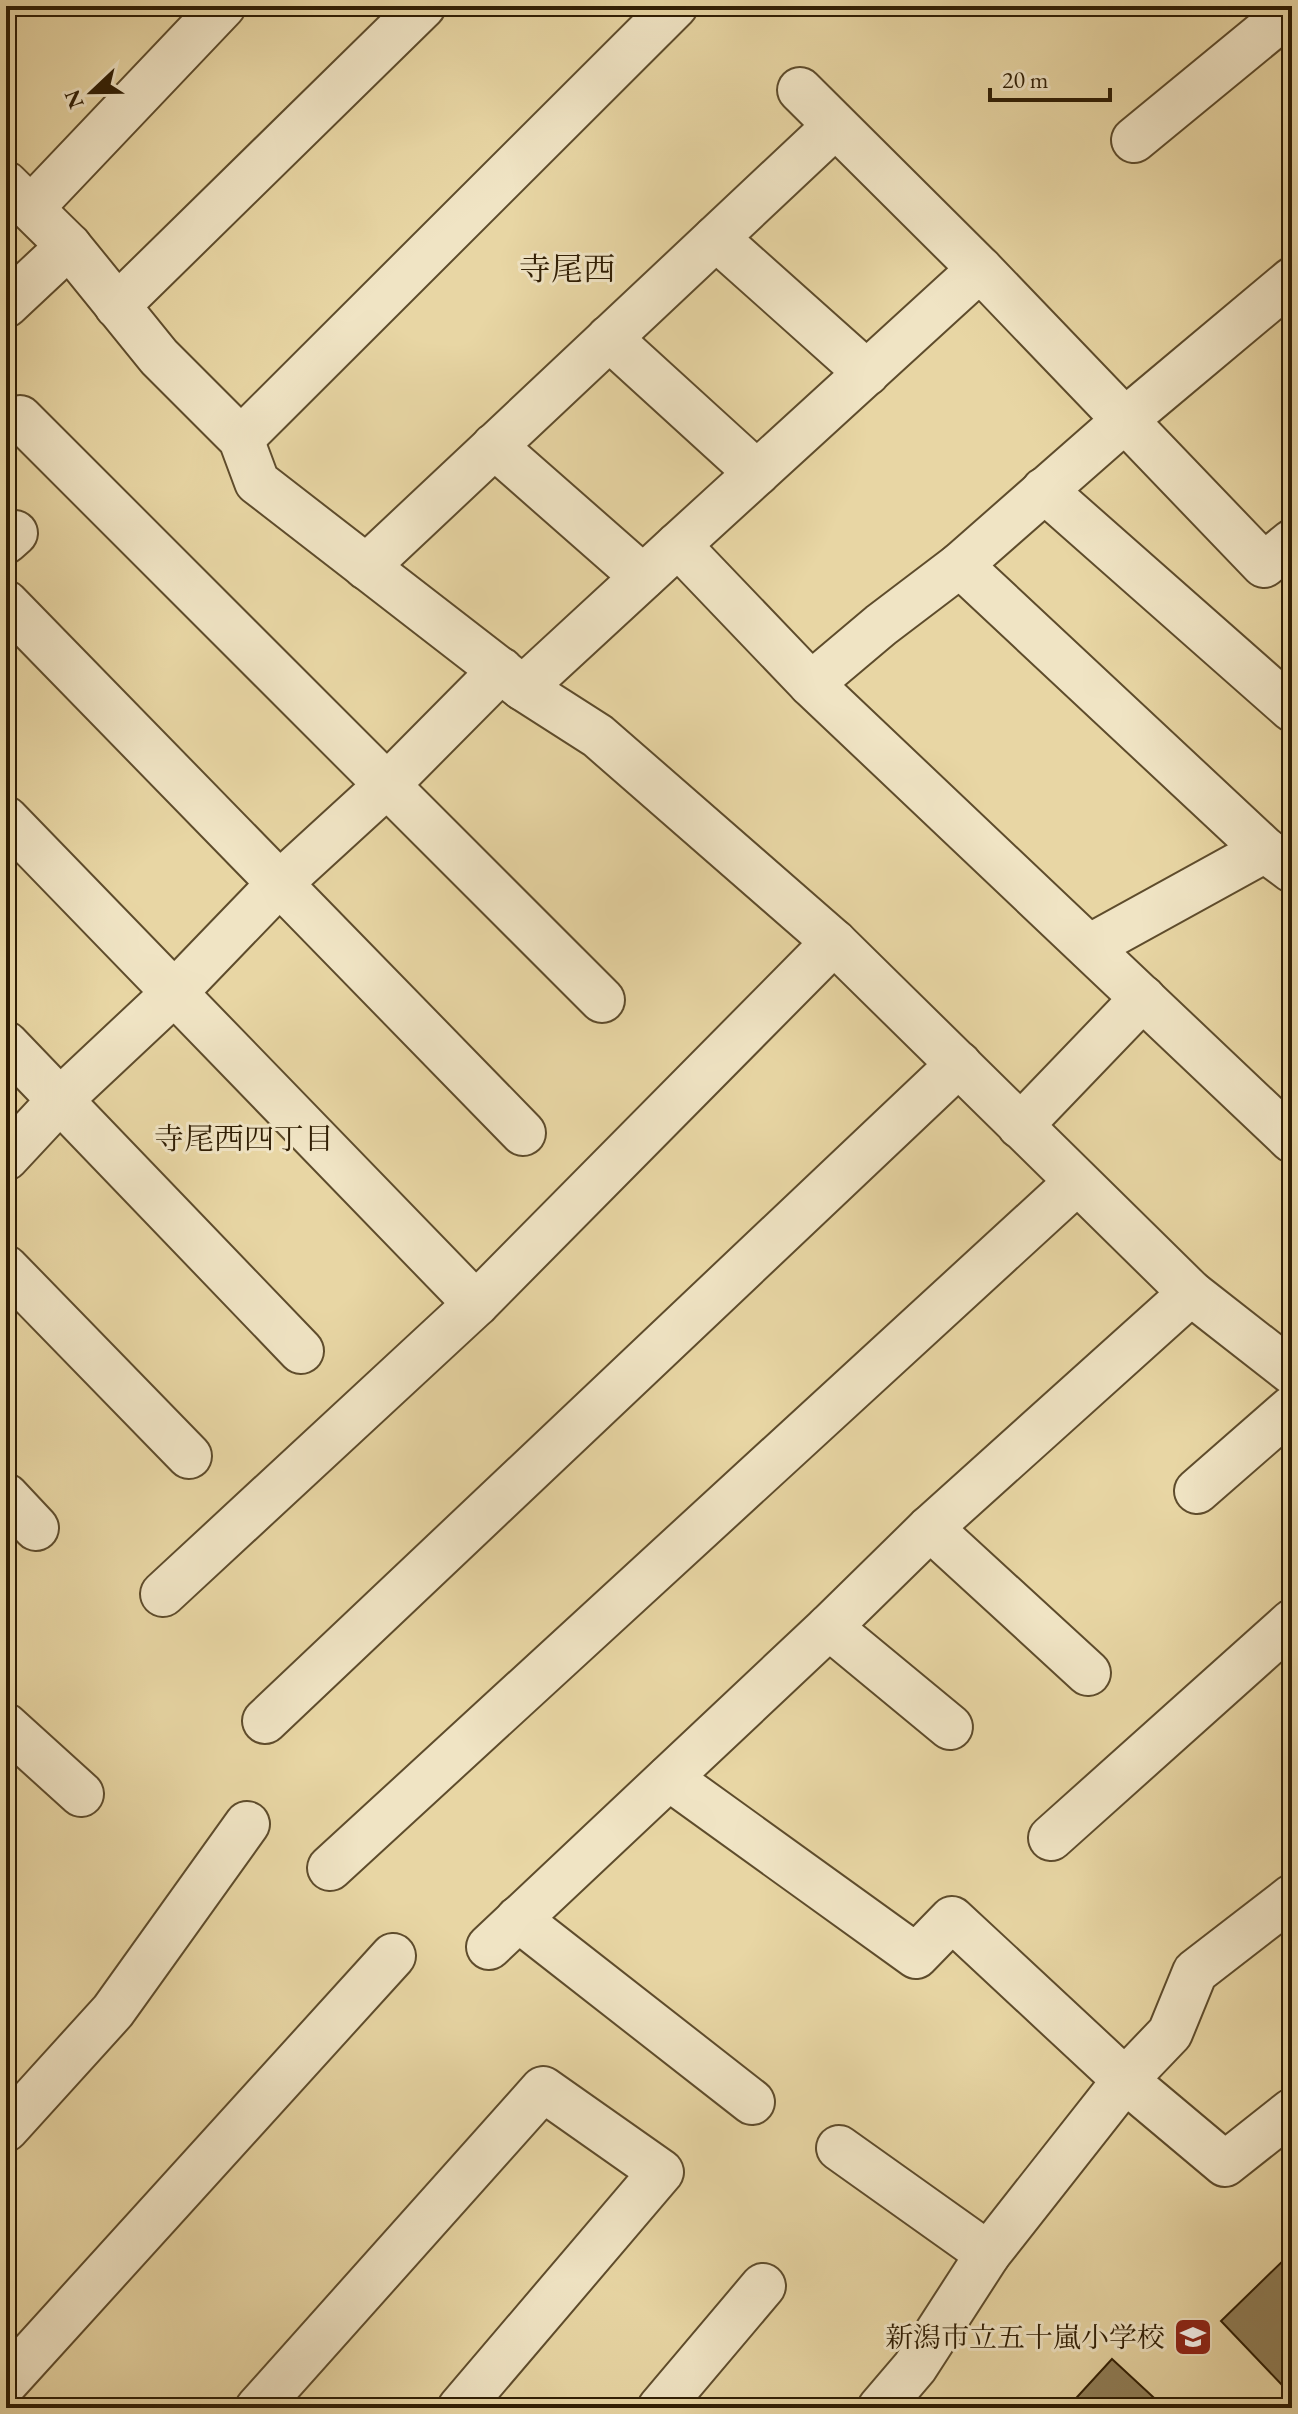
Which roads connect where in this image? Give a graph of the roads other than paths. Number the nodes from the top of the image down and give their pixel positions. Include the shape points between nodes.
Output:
1 (223, 6) edge
2 (423, 6) edge
3 (675, 6) edge
4 (1292, 10) edge
5 (800, 90) dead end
6 (835, 126) junction
7 (1134, 140) dead end
8 (18, 196) edge
9 (716, 238) junction
10 (69, 246) junction
11 (980, 269) junction
12 (1292, 280) edge
13 (6, 305) edge
14 (117, 306) junction
15 (609, 338) junction
16 (867, 373) junction
17 (20, 418) dead end
18 (1125, 420) junction
19 (241, 439) junction
20 (494, 446) junction
21 (757, 473) junction
22 (1044, 490) junction
23 (1292, 542) edge
24 (678, 545) junction
25 (960, 565) junction
26 (366, 567) junction
27 (643, 577) junction
28 (6, 603) edge
29 (512, 679) junction
30 (811, 684) junction
31 (1292, 709) edge
32 (386, 786) junction
33 (6, 819) edge
34 (1278, 860) edge
35 (280, 883) junction
36 (834, 942) junction
37 (1089, 947) junction
38 (174, 993) junction
39 (1143, 998) junction
40 (602, 1000) dead end
41 (6, 1044) edge
42 (959, 1064) junction
43 (61, 1099) junction
44 (1020, 1126) junction
45 (523, 1133) dead end
46 (1292, 1140) edge
47 (6, 1158) edge
48 (1077, 1182) junction
49 (6, 1268) edge
50 (1191, 1293) junction
51 (476, 1304) junction
52 (301, 1351) dead end
53 (1292, 1372) edge
54 (1292, 1408) edge
55 (189, 1456) dead end
56 (1197, 1491) dead end
57 (6, 1496) edge
58 (36, 1528) dead end
59 (930, 1528) junction
60 (163, 1594) dead end
61 (1292, 1622) edge
62 (829, 1627) junction
63 (1088, 1673) dead end
64 (265, 1721) dead end
65 (6, 1726) edge
66 (950, 1727) dead end
67 (669, 1778) junction
68 (81, 1794) dead end
69 (247, 1824) dead end
70 (1051, 1838) dead end
71 (330, 1868) dead end
72 (1292, 1897) edge
73 (393, 1956) dead end
74 (1125, 2080) junction
75 (752, 2102) dead end
76 (1292, 2111) edge
77 (6, 2129) edge
78 (839, 2148) dead end
79 (988, 2254) junction
80 (763, 2286) dead end
81 (6, 2382) edge
82 (258, 2408) edge
83 (460, 2408) edge
84 (660, 2408) edge
85 (880, 2408) edge

1 - 8 street
2 - 14 street
3 - 19 street
4 - 7 street
5 - 6 street
6 - 9 street
6 - 11 street
8 - 10 street
9 - 15 street
9 - 16 street
10 - 13 street
10 - 14 street
11 - 16 street
11 - 18 street
12 - 18 street
14 - 19 street via 159,357
15 - 20 street
15 - 21 street
16 - 21 street
17 - 32 street
18 - 22 street
18 - 23 street via 1264,565
19 - 26 street via 257,482
20 - 26 street
20 - 27 street
21 - 24 street
22 - 25 street
22 - 31 street
24 - 27 street
24 - 30 street
25 - 30 street
25 - 34 street
26 - 29 street
27 - 29 street
28 - 35 street
29 - 32 street
29 - 36 street via 598,736
30 - 37 street
32 - 35 street
32 - 40 street
33 - 38 street
34 - 37 street
35 - 38 street
35 - 45 street
36 - 42 street
36 - 51 street
37 - 39 street
38 - 43 street
38 - 51 street
39 - 44 street
39 - 46 street
41 - 43 street
42 - 44 street
42 - 64 street
43 - 47 street
43 - 52 street
44 - 48 street
48 - 50 street
48 - 71 street
49 - 55 street
50 - 53 street
50 - 59 street
51 - 60 street
54 - 56 street
57 - 58 street
59 - 62 street
59 - 63 street
61 - 70 street
62 - 66 street
62 - 67 street
65 - 68 street
67 - 74 street via 916,1956 952,1919
67 - 75 street via 504,1933
69 - 77 street via 113,2011
72 - 74 street via 1195,1972 1170,2033
73 - 81 street
74 - 76 street via 1225,2164
74 - 79 street
78 - 79 street
79 - 85 street via 915,2367
80 - 84 street
82 - 83 street via 543,2089 661,2172

